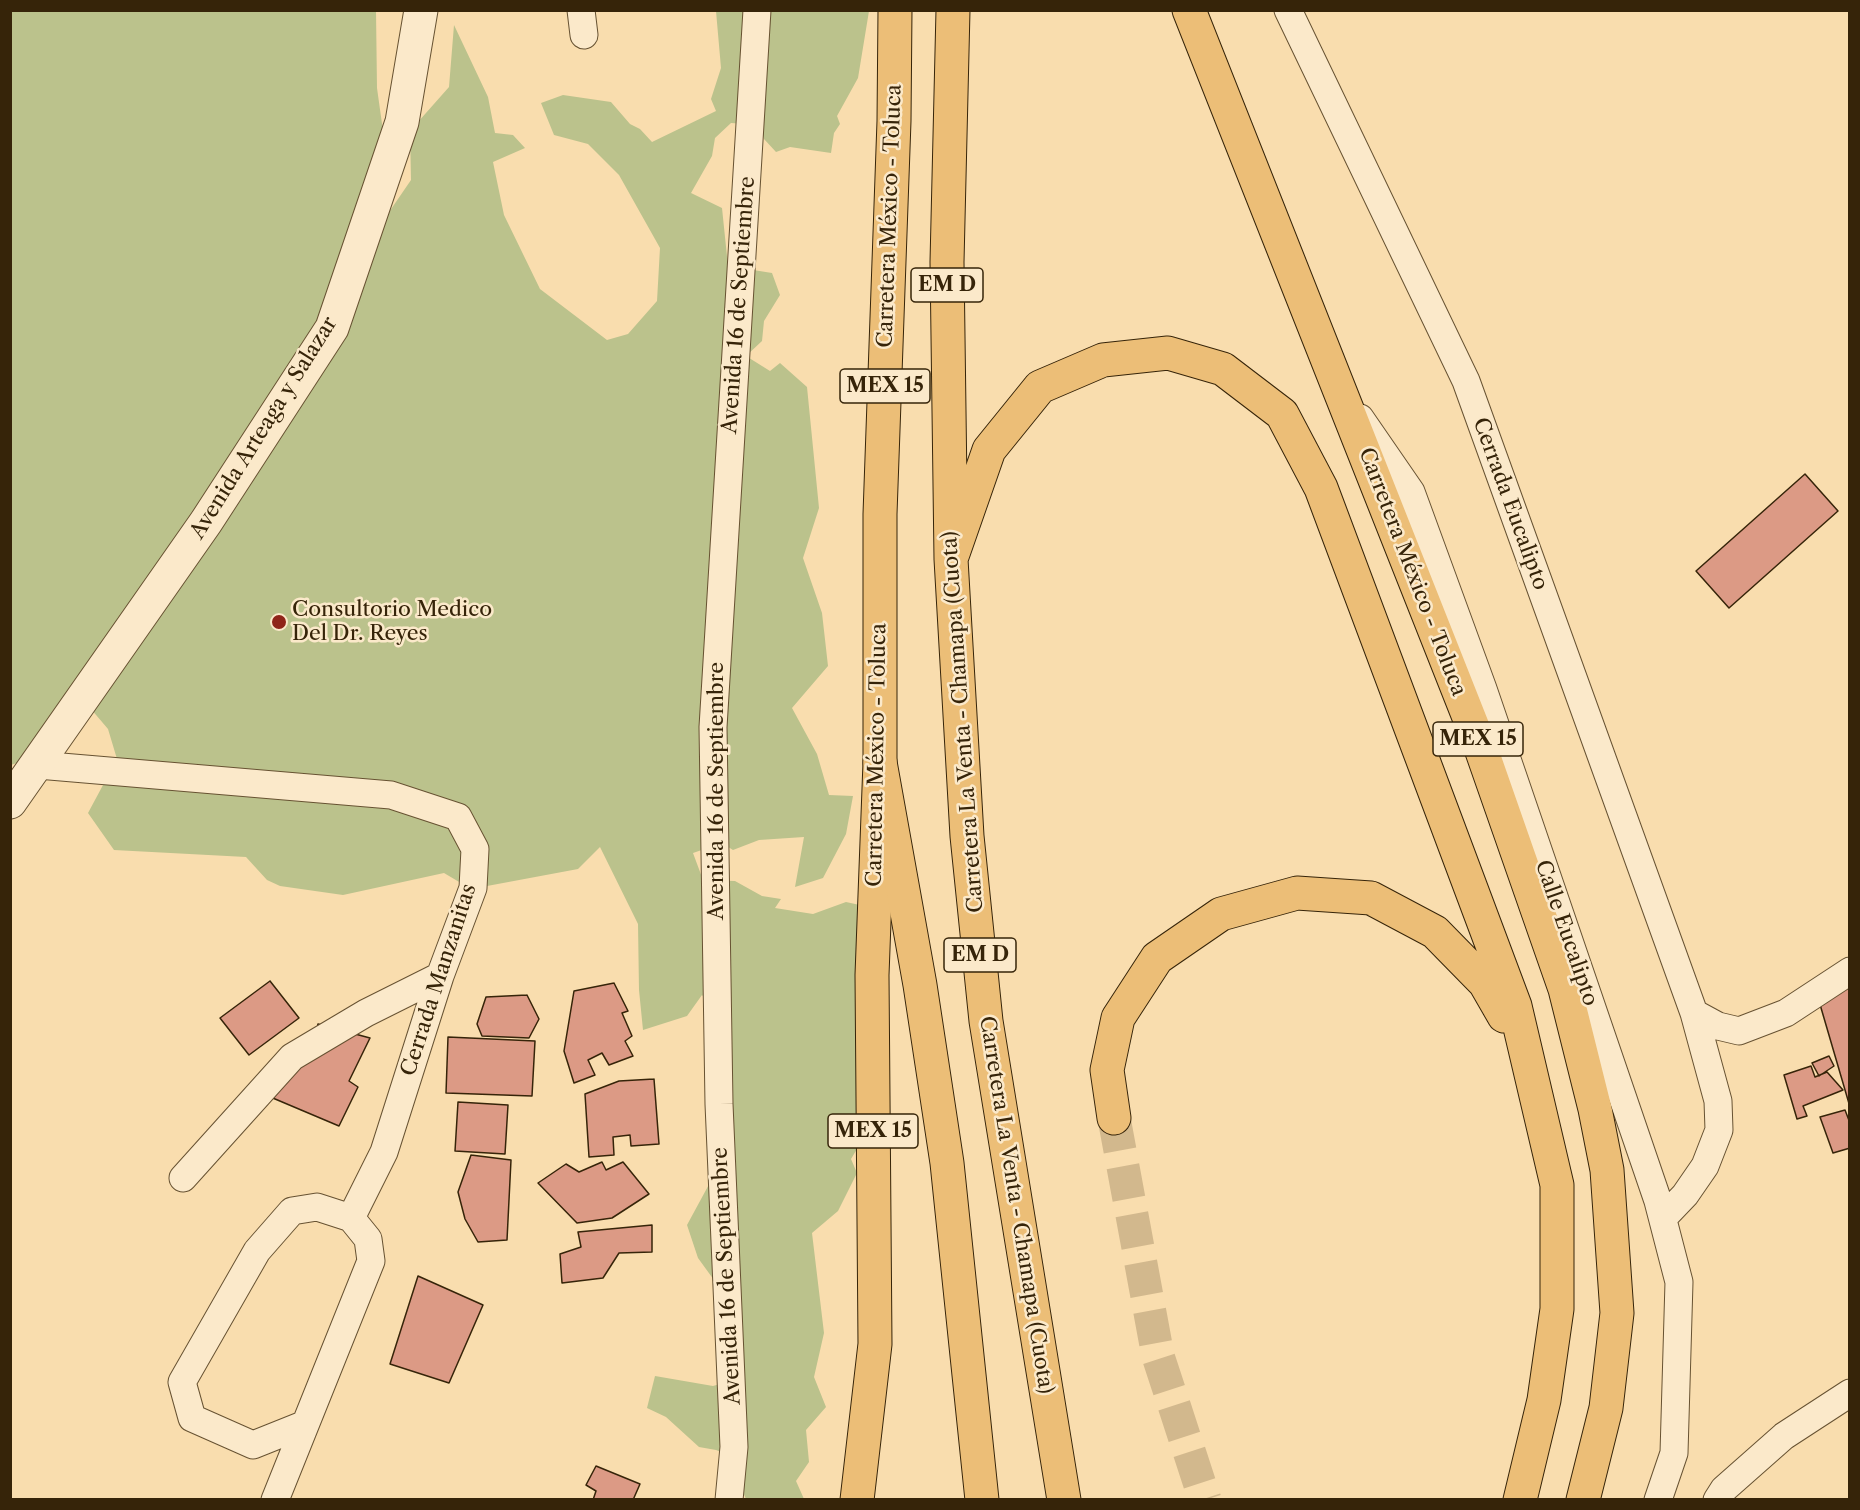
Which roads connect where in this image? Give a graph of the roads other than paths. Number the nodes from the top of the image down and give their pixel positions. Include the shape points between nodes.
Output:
1 (421, 10) edge
2 (757, 10) edge
3 (895, 10) edge
4 (953, 10) edge
5 (1189, 10) edge
6 (1288, 10) edge
7 (1342, 393) junction
8 (951, 559) junction
9 (880, 762) junction
10 (38, 765) junction
11 (10, 802) edge
12 (1850, 971) edge
13 (440, 976) junction
14 (1694, 1013) junction
15 (1527, 1056) junction
16 (1114, 1118) tunnel mouth
17 (183, 1178) dead end
18 (351, 1218) junction
19 (1663, 1218) junction
20 (1850, 1393) edge
21 (303, 1425) junction
22 (275, 1500) edge
23 (729, 1500) edge
24 (857, 1500) edge
25 (982, 1500) edge
26 (1064, 1500) edge
27 (1520, 1500) edge
28 (1583, 1500) edge
29 (1658, 1500) edge
30 (1718, 1500) edge

1 - 10 street, Avenida Arteaga y Salazar via 402,122 332,328 206,522
2 - 23 street, Avenida 16 de Septiembre via 713,727 719,1104 734,1447
3 - 9 main road, Carretera México - Toluca / MEX 15 via 880,514
4 - 8 main road, Carretera La Venta - Chamapa (Cuota) / EM D via 947,262
5 - 7 main road, Carretera México - Toluca / MEX 15
6 - 14 street, Cerrada Eucalipto via 1466,381
7 - 19 street, Calle Eucalipto via 1411,492
7 - 28 main road, Carretera México - Toluca / MEX 15 via 1478,740 1565,989 1595,1109 1607,1170 1617,1313 1606,1408
8 - 15 main road via 989,450 1040,387 1103,360 1168,353 1223,369 1282,414 1321,488 1515,1006
8 - 26 main road, Carretera La Venta - Chamapa (Cuota) / EM D via 967,836 986,1021
9 - 24 main road, Carretera México - Toluca / MEX 15 via 872,975 875,1344
9 - 25 main road, EM D via 947,1164
10 - 11 street, Avenida Arteaga y Salazar
10 - 13 street, Cerrada Manzanitas via 391,795 458,817 475,849 473,888
12 - 14 street via 1786,1013 1739,1031 1718,1026
13 - 17 street via 366,1013 292,1057
13 - 18 street, Cerrada Manzanitas via 384,1152
14 - 19 street, Cerrada Eucalipto via 1718,1101 1719,1131 1705,1166
15 - 16 main road via 1485,983 1436,932 1371,898 1297,893 1221,914 1157,958 1118,1018 1107,1070
15 - 27 main road via 1557,1185 1557,1310 1544,1400
18 - 21 street via 368,1239 371,1261
18 - 21 street via 317,1207 291,1211 257,1251 183,1382 192,1418 253,1445
19 - 29 street, Calle Eucalipto via 1679,1282 1674,1453
20 - 30 street via 1784,1436 1724,1489
21 - 22 street

